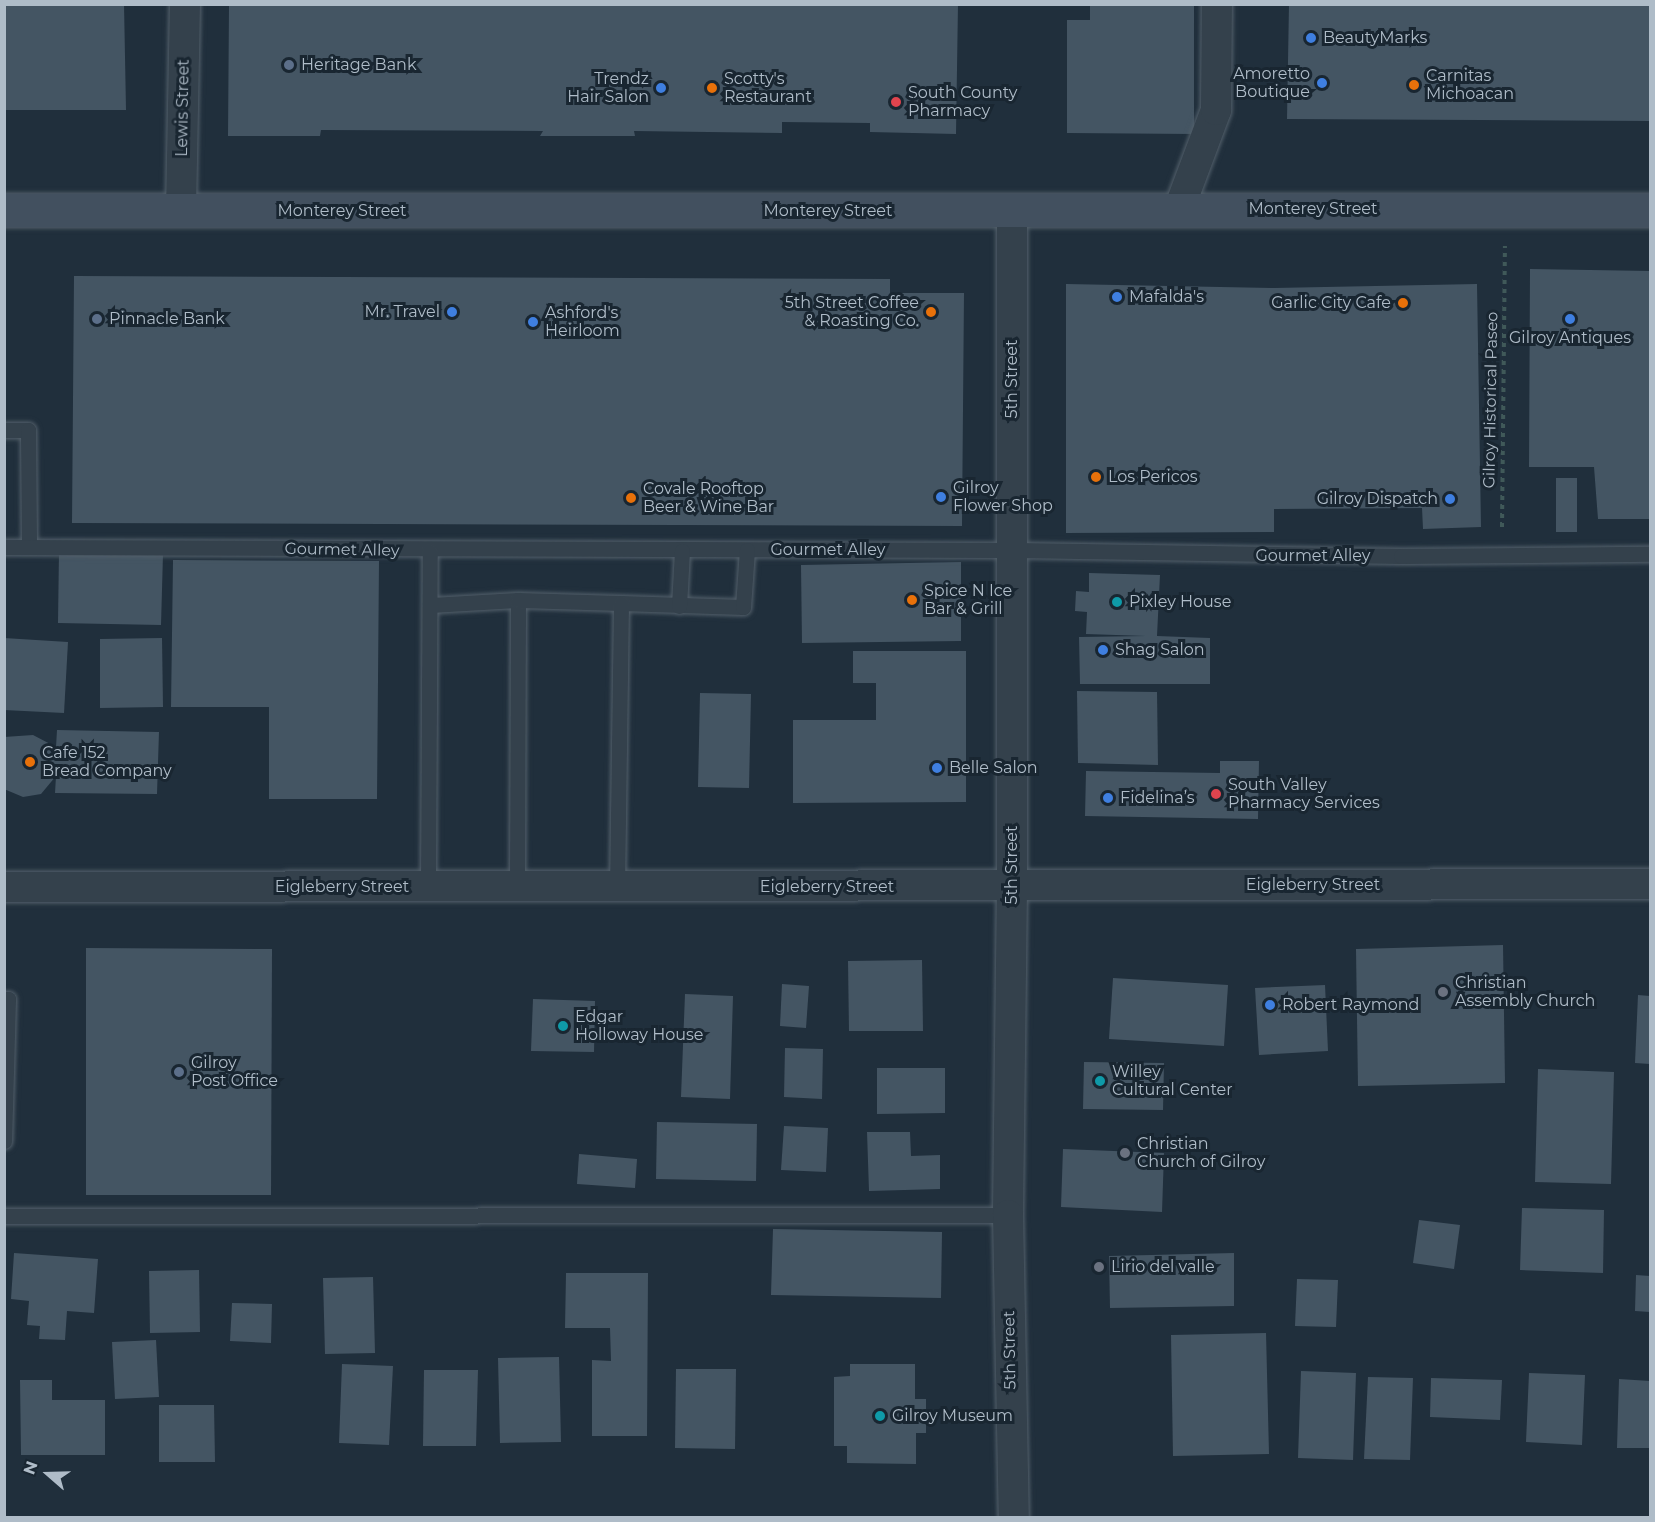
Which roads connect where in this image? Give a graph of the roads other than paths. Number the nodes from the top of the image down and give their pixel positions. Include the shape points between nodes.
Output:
1 (185, 4) edge
2 (1217, 4) edge
3 (1179, 209) junction
4 (4, 210) edge
5 (1650, 210) edge
6 (181, 211) junction
7 (1012, 212) junction
8 (4, 430) edge
9 (29, 546) junction
10 (4, 547) edge
11 (747, 550) junction
12 (1011, 550) junction
13 (430, 551) junction
14 (682, 551) junction
15 (1650, 554) edge
16 (518, 600) junction
17 (621, 603) junction
18 (430, 605) junction
19 (679, 606) junction
20 (1650, 884) edge
21 (1012, 886) junction
22 (428, 887) junction
23 (517, 887) junction
24 (4, 888) edge
25 (617, 888) junction
26 (4, 999) edge
27 (4, 1141) edge
28 (1008, 1215) junction
29 (4, 1216) edge
30 (1014, 1518) edge

1 - 6 street, Lewis Street
2 - 3 street via 1216,110
3 - 5 main road, Monterey Street
3 - 7 main road, Monterey Street
4 - 6 main road, Monterey Street
6 - 7 main road, Monterey Street
7 - 12 street, 5th Street
8 - 9 lane via 28,430
9 - 10 lane, Gourmet Alley
9 - 13 lane, Gourmet Alley
11 - 12 lane, Gourmet Alley
11 - 14 lane, Gourmet Alley
11 - 19 lane via 743,606
12 - 15 lane, Gourmet Alley
12 - 21 street, 5th Street
13 - 14 lane, Gourmet Alley
13 - 18 lane
14 - 19 lane
16 - 17 lane
16 - 18 lane
16 - 23 lane
17 - 19 lane
17 - 25 lane
18 - 22 lane
20 - 21 street, Eigleberry Street
21 - 25 street, Eigleberry Street
21 - 28 street, 5th Street
22 - 23 street, Eigleberry Street
22 - 24 street, Eigleberry Street
23 - 25 street, Eigleberry Street
26 - 27 lane via 8,999
28 - 29 lane
28 - 30 street, 5th Street

